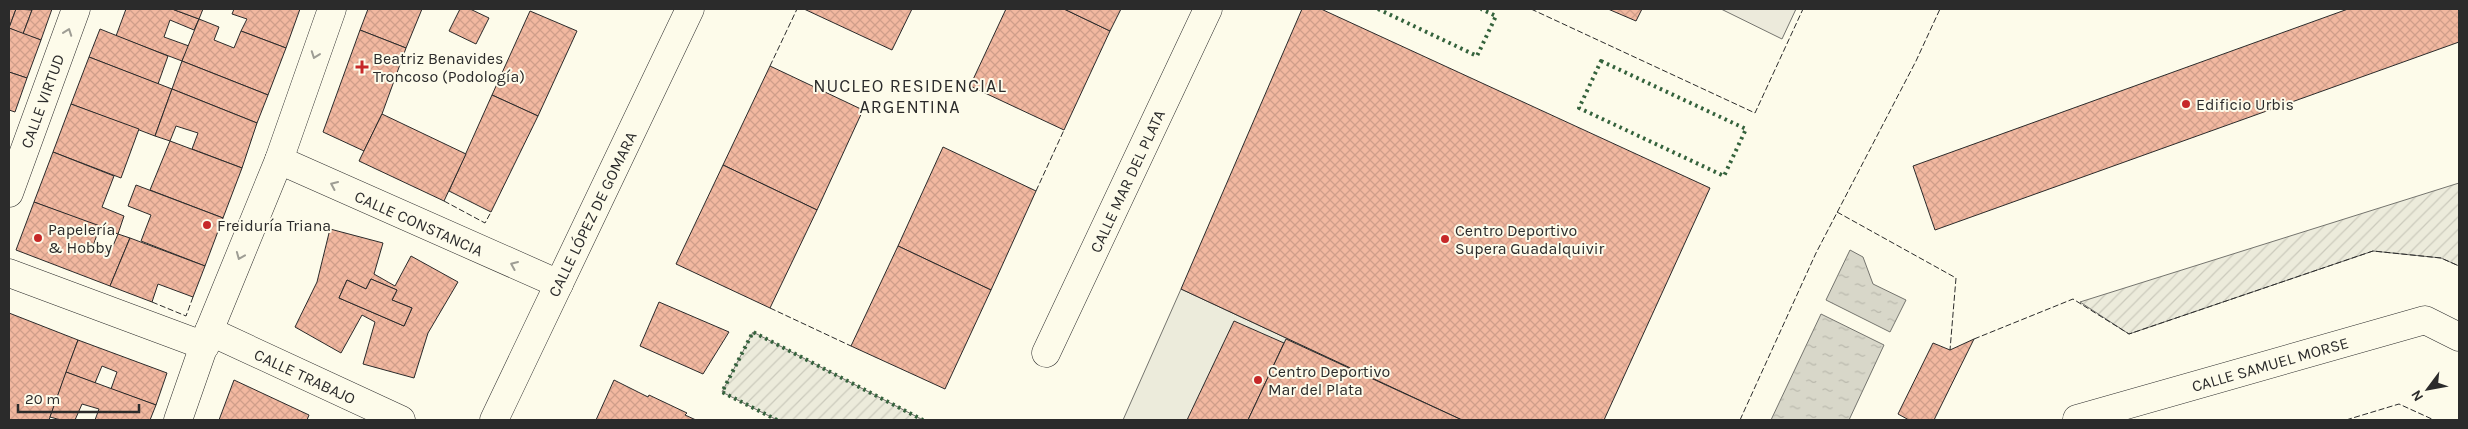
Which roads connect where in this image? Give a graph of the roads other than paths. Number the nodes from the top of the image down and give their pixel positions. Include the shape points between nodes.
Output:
1 (76, 9) edge
2 (332, 9) edge
3 (690, 9) edge
4 (1208, 9) edge
5 (279, 160) junction
6 (9, 192) edge
7 (9, 273) edge
8 (559, 284) junction
9 (2459, 337) edge
10 (207, 339) junction
11 (1046, 353) dead end
12 (2077, 419) edge
13 (178, 420) edge
14 (401, 420) edge
15 (494, 420) edge

6 -> 1 street, CALLE VIRTUD
2 -> 5 street
3 - 8 street, CALLE LÓPEZ DE GOMARA
4 - 11 street, CALLE MAR DEL PLATA
8 -> 5 street, CALLE CONSTANCIA
5 -> 10 street
7 - 10 street, CALLE TRABAJO
8 - 15 street, CALLE LÓPEZ DE GOMARA
9 - 12 street, CALLE SAMUEL MORSE via 2425,320
10 - 13 street
10 - 14 street, CALLE TRABAJO

